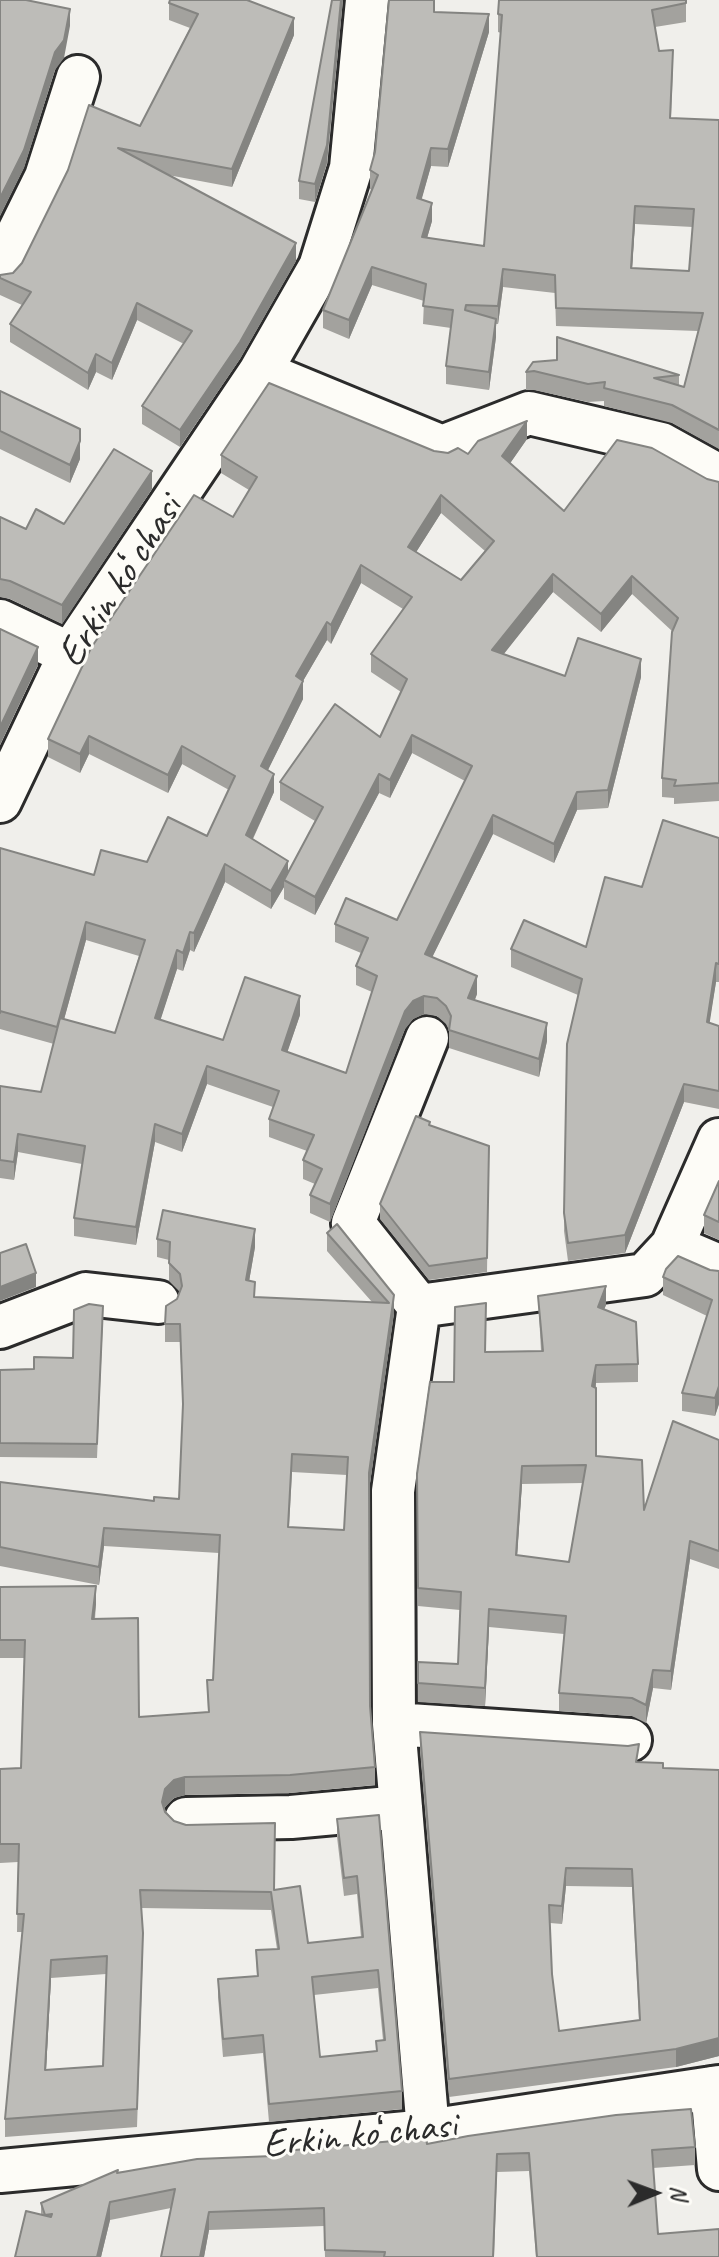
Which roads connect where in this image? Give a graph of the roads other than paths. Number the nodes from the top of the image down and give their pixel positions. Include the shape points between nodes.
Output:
1 (367, 0) edge
2 (78, 77) dead end
3 (0, 270) edge
4 (260, 372) junction
5 (719, 476) edge
6 (0, 621) edge
7 (70, 654) junction
8 (0, 801) edge
9 (427, 1038) dead end
10 (719, 1140) edge
11 (672, 1246) junction
12 (719, 1266) edge
13 (158, 1302) dead end
14 (419, 1306) junction
15 (0, 1327) edge
16 (394, 1724) junction
17 (630, 1740) dead end
18 (401, 1807) junction
19 (186, 1819) dead end
20 (715, 2087) edge
21 (428, 2131) junction
22 (719, 2169) edge
23 (0, 2171) edge

1 - 4 street, Erkin koʻchasi via 351,168 320,267
2 - 3 street via 46,177
4 - 5 street via 442,447 529,413 661,444
4 - 7 street, Erkin koʻchasi
6 - 7 street
7 - 8 street, Erkin koʻchasi
9 - 14 street via 353,1223
10 - 11 street
11 - 12 street
11 - 14 street via 645,1275
13 - 15 street via 86,1294
14 - 16 street via 393,1491
16 - 17 street
16 - 18 street
18 - 19 street
18 - 21 street
20 - 21 street, Erkin koʻchasi
20 - 22 street
21 - 23 street, Erkin koʻchasi

